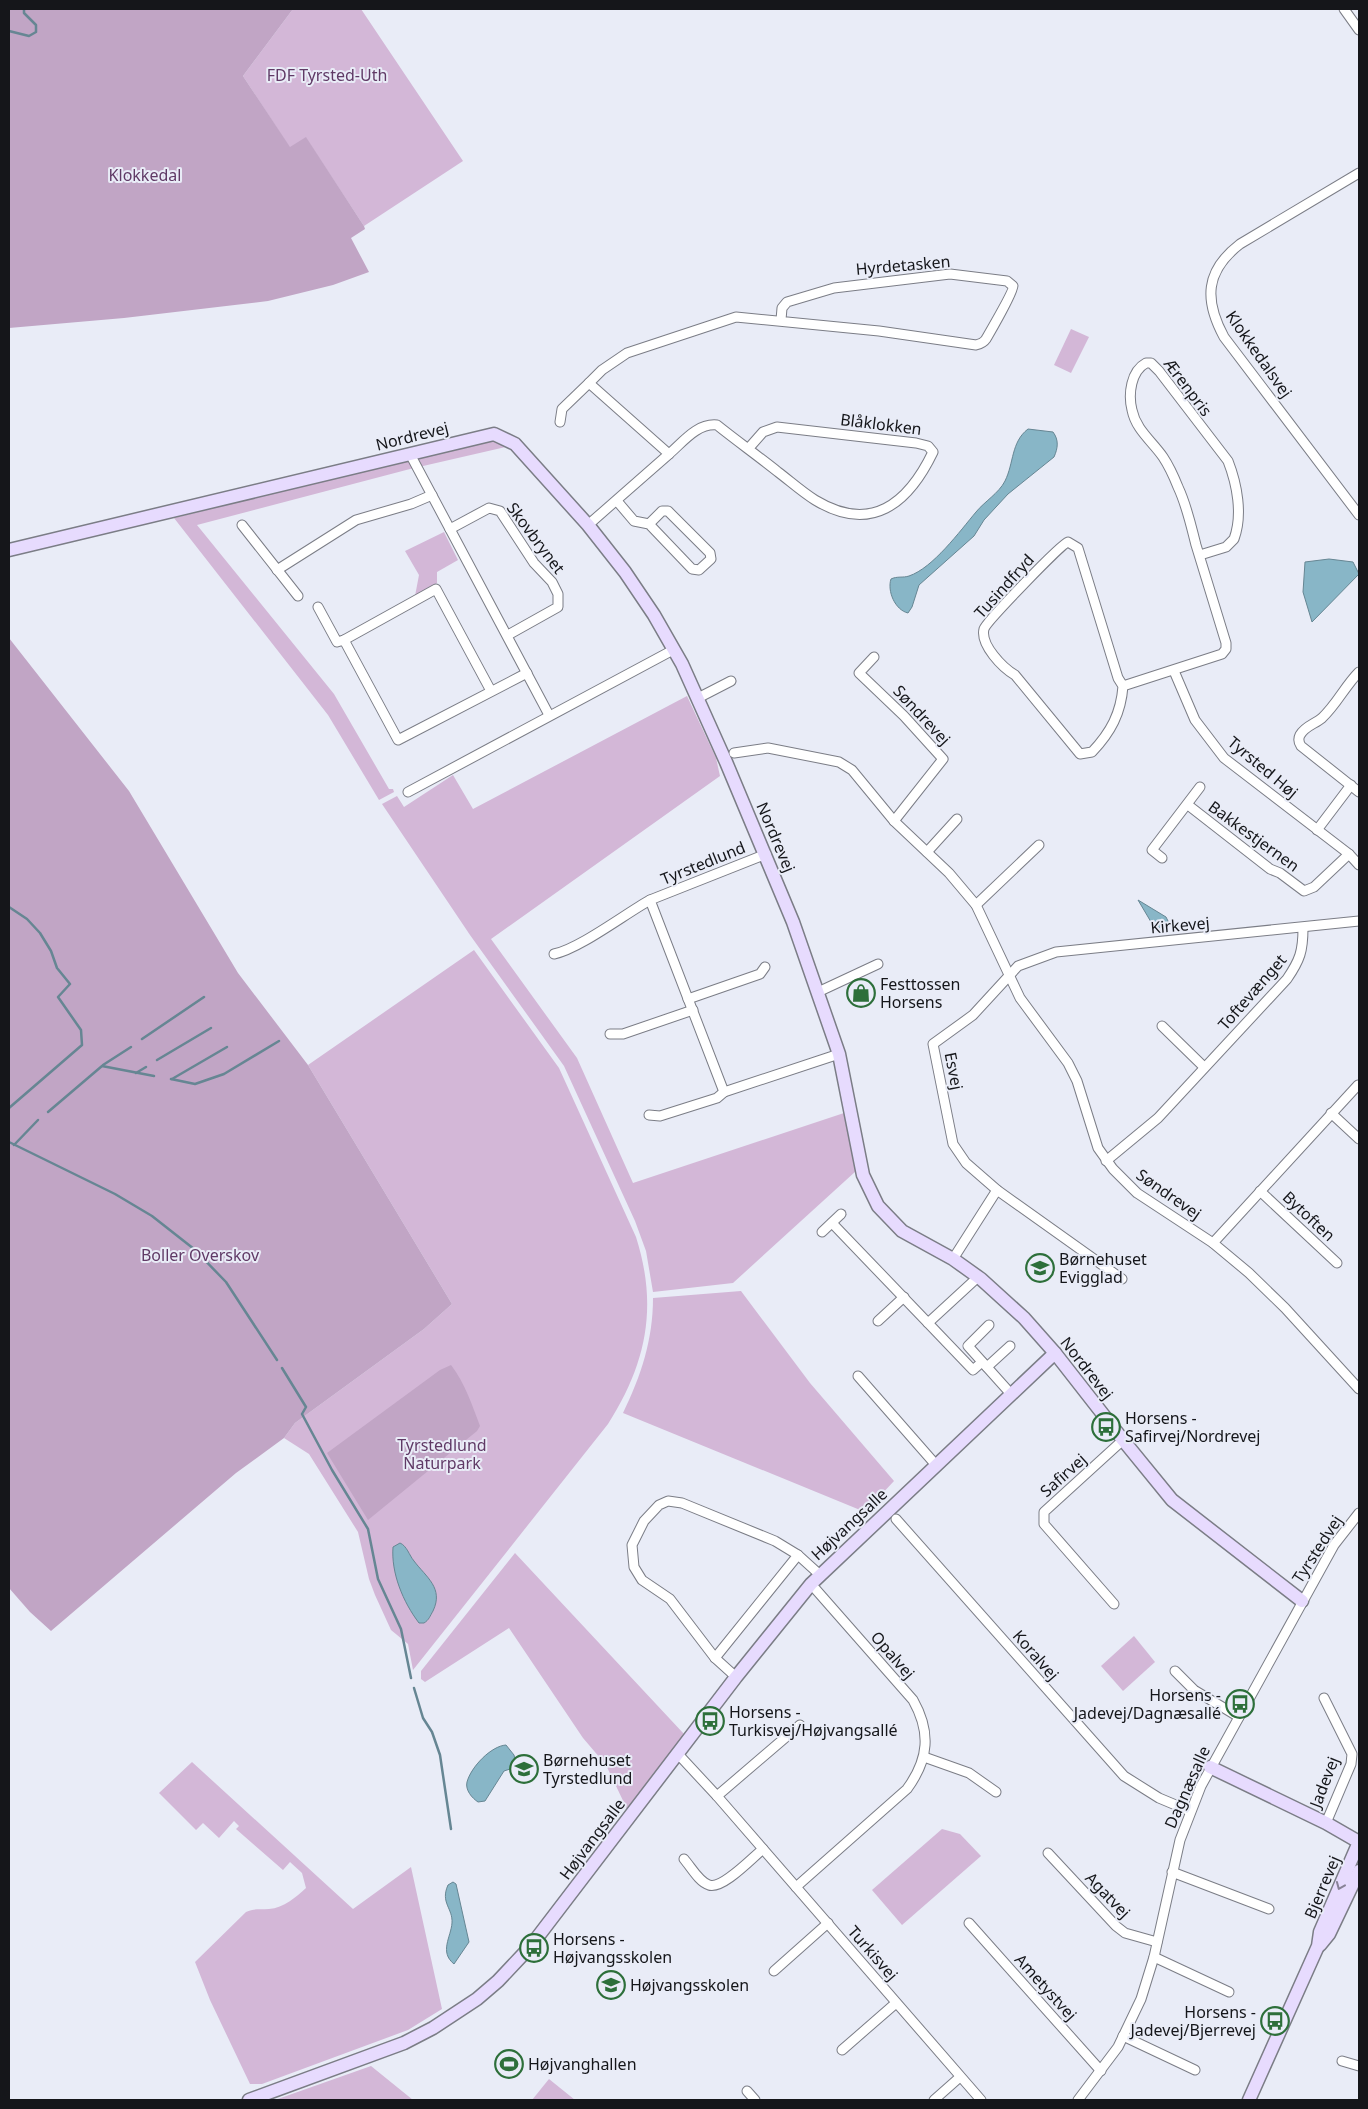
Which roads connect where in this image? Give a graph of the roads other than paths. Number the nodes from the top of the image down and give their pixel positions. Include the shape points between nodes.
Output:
1 (1344, 9) edge
2 (1359, 30) edge
3 (1359, 173) edge
4 (781, 320) junction
5 (589, 383) junction
6 (560, 422) dead end
7 (748, 449) junction
8 (410, 454) junction
9 (669, 454) junction
10 (432, 495) junction
11 (618, 501) junction
12 (1359, 515) edge
13 (649, 524) junction
14 (242, 525) dead end
15 (588, 525) junction
16 (450, 529) junction
17 (9, 550) edge
18 (1200, 555) junction
19 (277, 570) junction
20 (298, 596) dead end
21 (318, 607) dead end
22 (508, 635) junction
23 (344, 640) junction
24 (673, 650) junction
25 (874, 657) dead end
26 (1174, 671) junction
27 (1359, 672) edge
28 (527, 673) junction
29 (731, 681) dead end
30 (1123, 686) junction
31 (490, 691) junction
32 (698, 698) junction
33 (549, 715) junction
34 (734, 753) dead end
35 (1351, 785) junction
36 (1200, 787) dead end
37 (408, 792) dead end
38 (1359, 792) edge
39 (1188, 805) junction
40 (957, 819) dead end
41 (894, 821) junction
42 (1317, 830) junction
43 (1039, 845) dead end
44 (928, 852) junction
45 (766, 854) junction
46 (1349, 854) junction
47 (1162, 858) dead end
48 (1359, 865) edge
49 (650, 900) junction
50 (976, 905) junction
51 (1359, 921) edge
52 (1303, 928) junction
53 (554, 954) dead end
54 (878, 964) dead end
55 (765, 967) dead end
56 (1009, 974) junction
57 (818, 992) junction
58 (688, 999) junction
59 (693, 1010) junction
60 (1162, 1026) dead end
61 (610, 1034) dead end
62 (839, 1054) junction
63 (1204, 1067) junction
64 (1358, 1085) dead end
65 (724, 1092) junction
66 (1331, 1113) junction
67 (649, 1114) dead end
68 (1359, 1139) edge
69 (1106, 1161) junction
70 (997, 1190) junction
71 (1260, 1191) junction
72 (841, 1214) dead end
73 (832, 1223) junction
74 (822, 1232) dead end
75 (1213, 1243) junction
76 (953, 1259) junction
77 (1338, 1263) dead end
78 (978, 1277) junction
79 (1122, 1279) dead end
80 (904, 1297) junction
81 (878, 1321) dead end
82 (928, 1323) junction
83 (989, 1326) dead end
84 (1010, 1346) dead end
85 (1055, 1353) junction
86 (984, 1365) junction
87 (1359, 1373) edge
88 (858, 1376) dead end
89 (1352, 1380) junction
90 (1359, 1389) edge
91 (1011, 1394) junction
92 (1123, 1440) junction
93 (936, 1465) junction
94 (1359, 1513) edge
95 (896, 1519) dead end
96 (798, 1554) junction
97 (815, 1579) junction
98 (1302, 1601) junction
99 (1114, 1604) dead end
100 (715, 1658) junction
101 (1175, 1671) dead end
102 (736, 1676) junction
103 (1324, 1698) dead end
104 (1239, 1717) junction
105 (800, 1725) dead end
106 (678, 1754) junction
107 (924, 1758) junction
108 (1210, 1767) junction
109 (996, 1792) dead end
110 (717, 1796) junction
111 (1190, 1811) junction
112 (1326, 1823) junction
113 (1359, 1842) edge
114 (763, 1849) junction
115 (1048, 1853) dead end
116 (684, 1859) dead end
117 (1359, 1871) edge
118 (1172, 1872) junction
119 (796, 1887) junction
120 (1269, 1909) dead end
121 (828, 1923) junction
122 (969, 1923) dead end
123 (1157, 1942) junction
124 (1318, 1946) junction
125 (1154, 1957) junction
126 (774, 1971) dead end
127 (1229, 1992) dead end
128 (896, 2003) junction
129 (1123, 2036) junction
130 (842, 2050) dead end
131 (1342, 2062) dead end
132 (1359, 2066) edge
133 (1195, 2070) dead end
134 (1101, 2071) junction
135 (960, 2077) junction
136 (746, 2091) dead end
137 (1084, 2098) edge
138 (256, 2099) edge
139 (755, 2100) edge
140 (934, 2100) edge
141 (981, 2100) edge
142 (1249, 2100) edge

1 - 2 street
3 - 12 street, Klokkedalsvej via 1226,254 1217,268 1210,296 1213,314 1224,337
4 - 4 street, Hyrdetasken via 976,345 986,340 1011,296 1013,286 1007,280 950,274 861,283 787,302 782,308
4 - 5 street, Hyrdetasken via 736,317 636,350 615,360
5 - 6 street, Hyrdetasken via 562,408
5 - 9 street
7 - 7 street, Blåklokken via 763,432 777,427 916,443 928,446 932,452 915,484 900,500 885,510 863,513 838,510 813,499
7 - 9 street, Blåklokken via 717,425 706,424
8 - 10 street
8 - 15 street, Nordrevej via 494,434 503,437 515,444
8 - 17 street, Nordrevej
9 - 11 street
10 - 16 street
10 - 19 street via 356,520
11 - 13 street via 634,520
11 - 15 street
13 - 13 street via 692,569 699,570 711,560 710,553 668,511 662,511
14 - 19 street
15 - 24 street, Nordrevej via 625,572
16 - 22 street
16 - 22 street, Skovbrynet via 489,508 500,511 534,563 552,582 560,601 558,607
18 - 18 street, Ærenpris via 1226,547 1234,540 1237,503 1233,474 1228,461 1159,370 1146,363 1133,380 1130,391 1132,412 1143,435 1171,472
18 - 26 street, Ærenpris via 1226,649 1222,654
19 - 20 street
21 - 23 street via 337,642
22 - 28 street
23 - 31 street via 398,740
23 - 31 street via 436,589
24 - 32 street, Nordrevej
24 - 33 street
25 - 41 street, Søndrevej via 859,673 944,759
26 - 30 street
26 - 42 street, Tyrsted Høj via 1195,720 1224,758
27 - 35 street via 1321,718 1300,735 1299,740 1301,746
28 - 31 street
28 - 33 street
29 - 32 street
30 - 30 street, Tusindfryd via 1078,548 1072,542 1065,542 987,622 983,631 985,639 994,655 1015,675 1080,754 1092,752 1115,723 1122,704
32 - 45 street, Nordrevej
33 - 37 street via 540,723
34 - 41 street, Søndrevej via 768,748 839,762 862,780
35 - 38 street
35 - 42 street
36 - 39 street, Bakkestjernen
39 - 46 street, Bakkestjernen via 1270,870 1280,873 1304,891 1314,887
39 - 47 street, Bakkestjernen via 1152,850
40 - 44 street
41 - 44 street, Søndrevej
42 - 46 street, Tyrsted Høj
43 - 50 street
44 - 50 street, Søndrevej
45 - 49 street, Tyrstedlund
45 - 57 street, Nordrevej
46 - 48 street, Tyrsted Høj
49 - 53 street, Tyrstedlund via 563,952
49 - 58 street, Tyrstedlund
50 - 56 street, Søndrevej
51 - 52 street, Kirkevej
52 - 56 street, Kirkevej via 1056,952 1018,966
52 - 63 street, Toftevænget via 1303,948 1287,979
54 - 57 street
55 - 58 street via 760,974
56 - 69 street, Søndrevej via 1020,998 1068,1063 1098,1148
56 - 70 street, Esvej via 973,1015 934,1044 954,1144 966,1163
57 - 62 street, Nordrevej
58 - 59 street, Tyrstedlund
59 - 61 street via 623,1034
59 - 65 street, Tyrstedlund
60 - 63 street
62 - 65 street
62 - 76 street, Nordrevej via 869,1191 889,1220 902,1231
63 - 69 street, Toftevænget via 1158,1118
64 - 66 street, Bytoften
65 - 67 street via 716,1098 660,1116
66 - 68 street
66 - 71 street, Bytoften
69 - 75 street, Søndrevej via 1137,1192
70 - 76 street
70 - 79 street, Esvej
71 - 75 street, Bytoften
71 - 77 street, Bytoften
72 - 73 street
73 - 74 street
73 - 80 street via 882,1278
75 - 89 street, Søndrevej via 1285,1308
76 - 78 street, Nordrevej
78 - 82 street
78 - 85 street, Nordrevej via 1024,1318
80 - 81 street
80 - 82 street
82 - 86 street via 973,1370
83 - 86 street via 968,1346
84 - 86 street
85 - 91 street, Højvangsalle
85 - 92 street, Nordrevej
86 - 91 street
87 - 89 street
88 - 93 street
89 - 90 street, Søndrevej
91 - 93 street, Højvangsalle
92 - 98 street, Nordrevej via 1172,1500
92 - 99 street, Safirvej via 1044,1512 1044,1524
93 - 97 street, Højvangsalle
94 - 98 street, Tyrstedvej via 1334,1545
95 - 111 street, Koralvej via 1124,1776 1159,1798
96 - 97 street, Opalvej
96 - 100 street
96 - 100 street, Opalvej via 775,1540 682,1503 668,1501 652,1512 632,1545 634,1567 642,1580 670,1599 683,1613
97 - 102 street, Højvangsalle
97 - 107 street, Opalvej via 913,1700 922,1716 926,1735
98 - 104 street, Dagnæsalle
100 - 102 street, Opalvej
101 - 104 street via 1194,1690
102 - 106 street, Højvangsalle
103 - 112 street, Jadevej via 1352,1754 1351,1764
104 - 108 street, Dagnæsalle
105 - 110 street
106 - 110 street, Turkisvej
106 - 138 street, Højvangsalle via 530,1947 477,1999 404,2043
107 - 109 street via 969,1773
107 - 119 street, Opalvej via 918,1775 907,1789
108 - 111 street, Dagnæsalle
108 - 112 street, Jadevej
110 - 114 street, Turkisvej
111 - 118 street, Dagnæsalle
112 - 113 street, Jadevej
113 -> 124 street, Bjerrevej via 1320,1932
114 - 116 street via 720,1885 710,1886 703,1882
114 - 119 street, Turkisvej
115 - 123 street, Agatvej via 1116,1926 1126,1933
117 - 124 street, Bjerrevej via 1329,1934
118 - 120 street
118 - 123 street, Dagnæsalle
119 - 121 street, Turkisvej
121 - 126 street, Turkisvej
121 - 128 street, Turkisvej
122 - 134 street, Ametystvej
123 - 125 street, Dagnæsalle
124 - 142 street, Bjerrevej
125 - 127 street
125 - 129 street, Dagnæsalle via 1141,1998
128 - 130 street, Turkisvej
128 - 135 street, Turkisvej
129 - 133 street
129 - 134 street, Dagnæsalle
131 - 132 street
134 - 137 street, Dagnæsalle
135 - 140 street
135 - 141 street, Turkisvej
136 - 139 street

